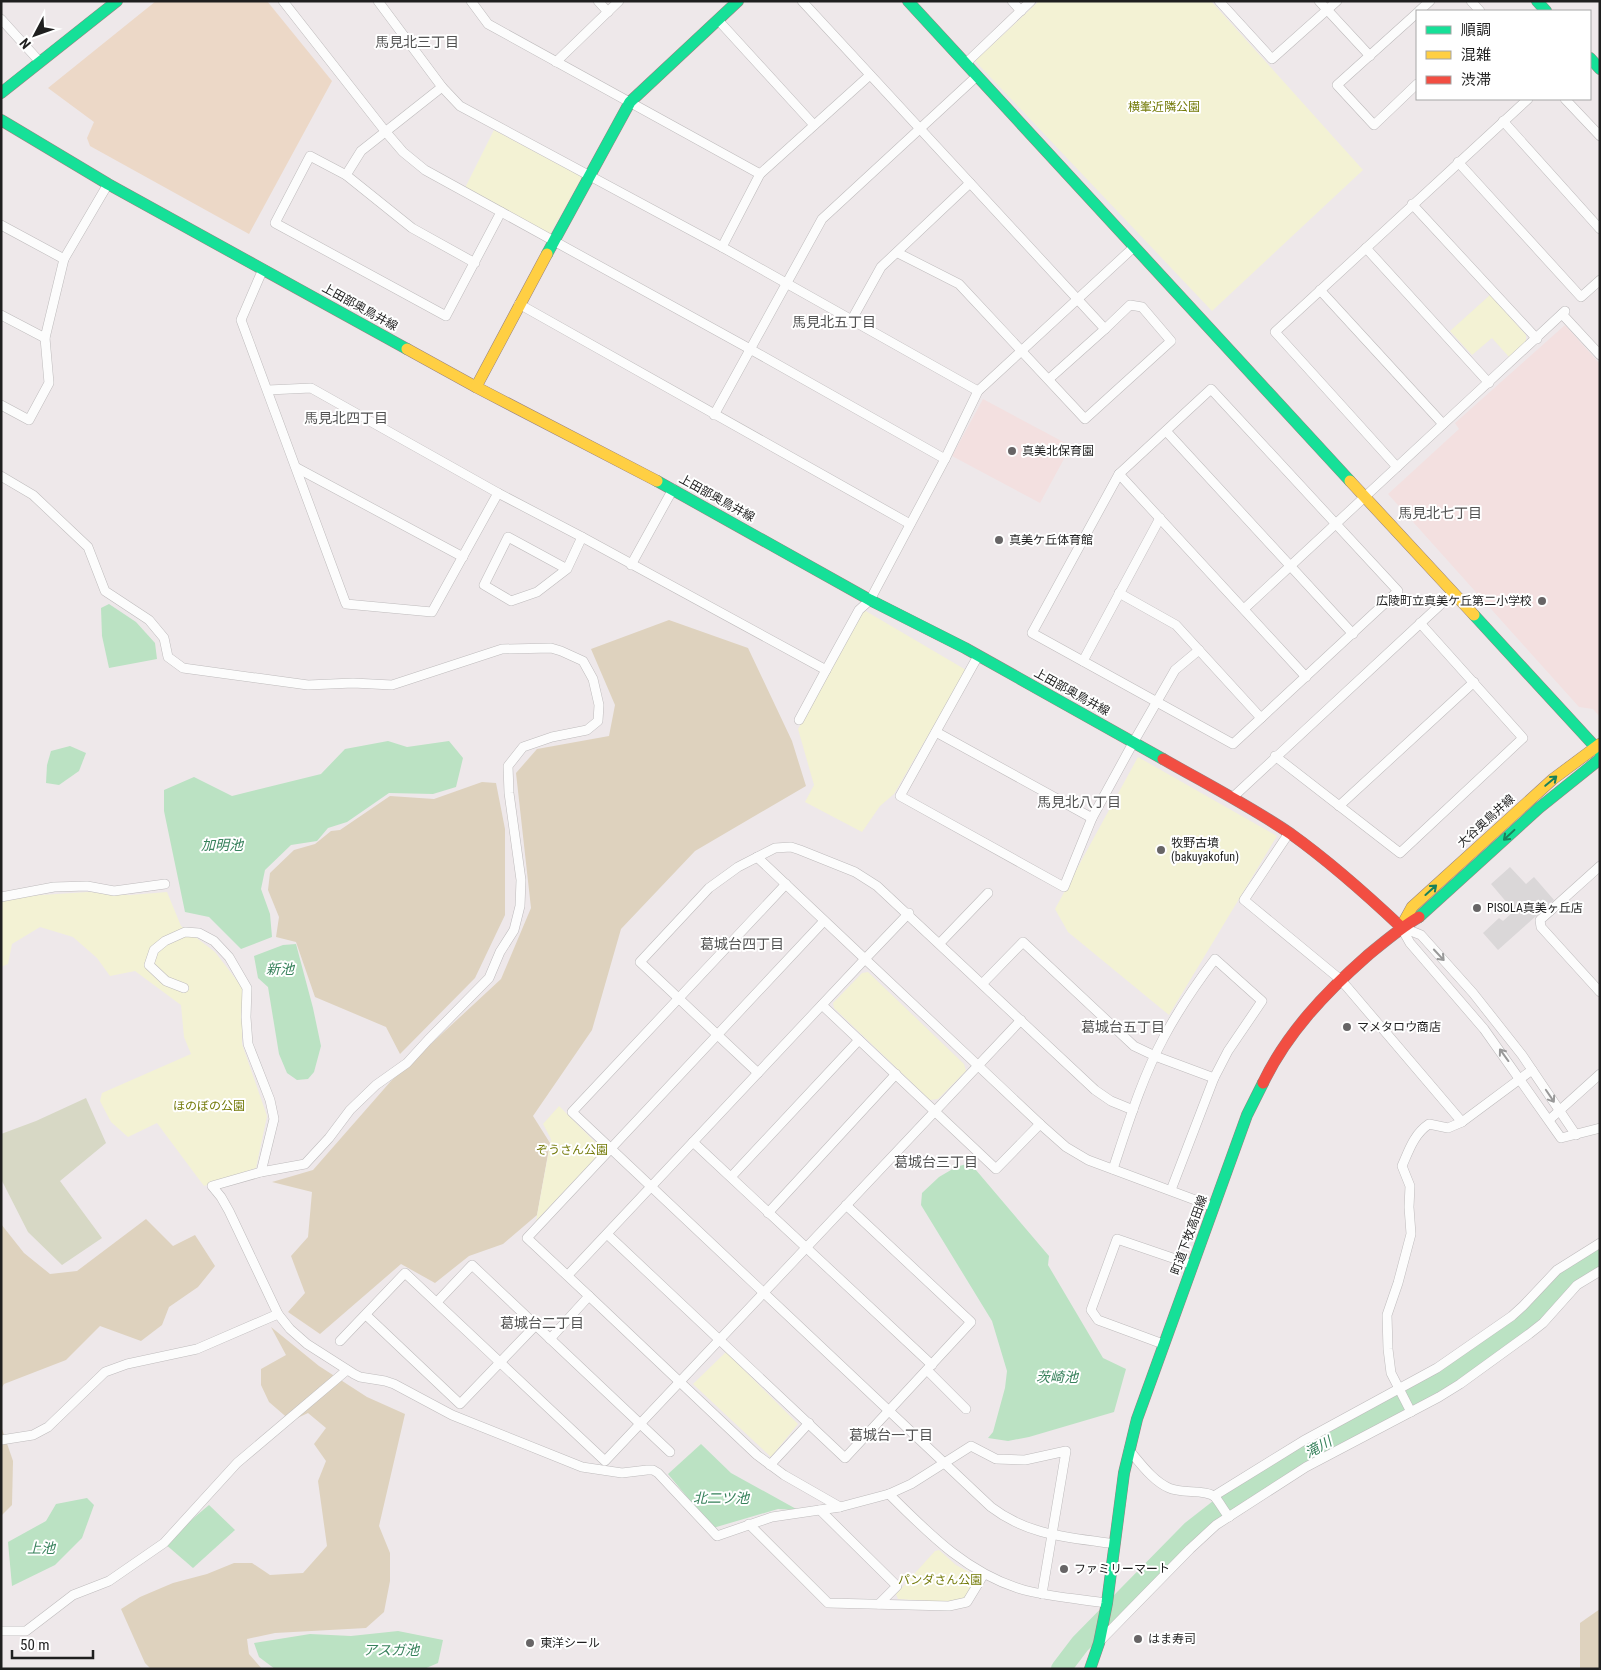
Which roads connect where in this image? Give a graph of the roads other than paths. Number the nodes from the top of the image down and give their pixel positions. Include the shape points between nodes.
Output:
1 (117, 1) edge
2 (284, 1) edge
3 (378, 1) edge
4 (470, 1) edge
5 (598, 1) edge
6 (619, 1) edge
7 (738, 1) edge
8 (802, 1) edge
9 (908, 1) edge
10 (1012, 1) edge
11 (1031, 1) edge
12 (1218, 1) edge
13 (1319, 1) edge
14 (1337, 1) edge
15 (1327, 10) junction
16 (1021, 11) junction
17 (608, 12) junction
18 (1416, 13) edge
19 (718, 20) junction
20 (2, 21) edge
21 (1370, 56) junction
22 (1591, 59) edge
23 (40, 62) junction
24 (556, 62) junction
25 (965, 64) junction
26 (1600, 69) edge
27 (870, 74) junction
28 (977, 76) junction
29 (1416, 85) edge
30 (442, 87) junction
31 (1, 93) edge
32 (1527, 100) edge
33 (1567, 100) edge
34 (630, 102) junction
35 (1, 120) edge
36 (1503, 121) junction
37 (814, 125) junction
38 (919, 129) junction
39 (385, 131) junction
40 (1600, 136) edge
41 (1458, 162) junction
42 (760, 174) junction
43 (346, 176) junction
44 (591, 176) junction
45 (970, 183) junction
46 (108, 184) junction
47 (1412, 204) junction
48 (501, 212) junction
49 (1, 225) edge
50 (1600, 229) edge
51 (554, 240) junction
52 (722, 246) junction
53 (1134, 247) junction
54 (1366, 248) junction
55 (898, 253) junction
56 (64, 259) junction
57 (475, 263) junction
58 (263, 269) junction
59 (1600, 280) edge
60 (786, 284) junction
61 (1320, 290) junction
62 (1077, 299) junction
63 (519, 304) junction
64 (1, 316) edge
65 (851, 321) junction
66 (1105, 329) junction
67 (45, 338) junction
68 (1537, 339) junction
69 (750, 349) junction
70 (1021, 351) junction
71 (1600, 355) edge
72 (1050, 379) junction
73 (1489, 382) junction
74 (476, 387) junction
75 (268, 390) junction
76 (978, 391) junction
77 (1, 404) edge
78 (714, 415) junction
79 (1443, 424) junction
80 (1166, 431) junction
81 (945, 459) junction
82 (1397, 467) junction
83 (297, 468) junction
84 (1119, 474) junction
85 (1, 476) edge
86 (673, 489) junction
87 (498, 493) junction
88 (1365, 497) junction
89 (1160, 518) junction
90 (1336, 523) junction
91 (910, 524) junction
92 (582, 537) junction
93 (463, 556) junction
94 (631, 564) junction
95 (1290, 566) junction
96 (568, 569) junction
97 (1119, 593) junction
98 (1453, 593) junction
99 (870, 600) junction
100 (1244, 609) junction
101 (1420, 623) junction
102 (1353, 634) junction
103 (1199, 650) junction
104 (978, 656) junction
105 (1083, 661) junction
106 (826, 670) junction
107 (1306, 677) junction
108 (1474, 682) junction
109 (1158, 701) junction
110 (1262, 718) junction
111 (799, 720) dead end
112 (936, 732) junction
113 (1133, 742) junction
114 (1598, 748) edge
115 (1275, 756) junction
116 (1600, 759) edge
117 (1232, 798) junction
118 (1339, 806) junction
119 (1092, 818) junction
120 (1288, 833) junction
121 (757, 857) junction
122 (1598, 870) edge
123 (165, 884) dead end
124 (786, 884) junction
125 (988, 893) dead end
126 (1, 897) edge
127 (909, 913) junction
128 (824, 921) junction
129 (1401, 927) junction
130 (940, 943) junction
131 (865, 959) junction
132 (1341, 980) junction
133 (983, 983) junction
134 (184, 988) dead end
135 (1600, 992) edge
136 (679, 998) junction
137 (822, 1004) junction
138 (1021, 1020) junction
139 (717, 1035) junction
140 (859, 1040) junction
141 (1155, 1056) junction
142 (978, 1065) junction
143 (1532, 1070) junction
144 (758, 1073) junction
145 (896, 1074) junction
146 (1600, 1074) edge
147 (1214, 1078) junction
148 (1520, 1079) junction
149 (935, 1110) junction
150 (1133, 1110) junction
151 (1560, 1111) junction
152 (1549, 1120) junction
153 (1462, 1122) junction
154 (1040, 1124) junction
155 (1600, 1128) edge
156 (1576, 1135) junction
157 (693, 1142) junction
158 (610, 1149) junction
159 (1112, 1169) junction
160 (261, 1172) junction
161 (731, 1177) junction
162 (650, 1187) junction
163 (1171, 1190) junction
164 (846, 1205) junction
165 (1214, 1207) junction
166 (768, 1212) junction
167 (606, 1234) junction
168 (1600, 1243) edge
169 (806, 1248) junction
170 (1193, 1265) junction
171 (1600, 1270) edge
172 (568, 1276) junction
173 (763, 1293) junction
174 (589, 1296) junction
175 (437, 1302) junction
176 (278, 1314) junction
177 (366, 1315) junction
178 (535, 1326) junction
179 (550, 1339) junction
180 (720, 1340) junction
181 (340, 1341) dead end
182 (1163, 1344) junction
183 (500, 1362) junction
184 (929, 1368) junction
185 (347, 1370) junction
186 (680, 1382) junction
187 (1398, 1389) junction
188 (966, 1409) dead end
189 (888, 1412) junction
190 (1411, 1412) junction
191 (809, 1423) junction
192 (640, 1424) junction
193 (1, 1440) edge
194 (1129, 1450) junction
195 (670, 1452) dead end
196 (944, 1464) junction
197 (770, 1465) junction
198 (889, 1494) junction
199 (1214, 1496) junction
200 (840, 1507) junction
201 (820, 1510) junction
202 (1228, 1517) junction
203 (749, 1524) junction
204 (1052, 1535) junction
205 (1115, 1544) junction
206 (984, 1574) junction
207 (1042, 1594) junction
208 (1107, 1603) junction
209 (879, 1604) junction
210 (1, 1631) edge
211 (1099, 1643) junction
212 (1090, 1669) edge

1 - 23 street
2 - 39 street
3 - 30 street
4 - 24 street via 488,24
5 - 17 street
6 - 17 street
7 - 19 street
8 - 27 street
9 - 25 street
10 - 16 street
11 - 16 street
12 - 15 street via 1272,59
13 - 15 street
14 - 15 street
15 - 21 street
16 - 25 street
17 - 24 street
18 - 21 street
19 - 34 street
19 - 37 street
20 - 23 street
21 - 29 street via 1338,85 1374,124
22 - 26 street
23 - 31 street
24 - 34 street
25 - 28 street
27 - 37 street
27 - 38 street
28 - 38 street
28 - 53 street
30 - 39 street
30 - 44 street via 460,106
32 - 36 street
33 - 40 street
34 - 42 street
34 - 44 street
35 - 46 street, 上田部奥鳥井線
36 - 41 street
36 - 50 street
37 - 42 street
38 - 45 street
38 - 60 street via 822,219
39 - 43 street via 361,151
39 - 48 street via 425,170
41 - 47 street
41 - 59 street via 1581,297
42 - 52 street
43 - 57 street via 412,228
43 - 57 street via 310,156 275,223 446,316
44 - 51 street
44 - 52 street
45 - 55 street
45 - 62 street
46 - 56 street
46 - 58 street, 上田部奥鳥井線
47 - 54 street
47 - 68 street
48 - 51 street
48 - 57 street
49 - 56 street
51 - 63 street
51 - 69 street
52 - 60 street
53 - 62 street
53 - 88 street
54 - 61 street
54 - 73 street
55 - 65 street via 881,267
55 - 70 street via 959,284
56 - 67 street
58 - 74 street, 上田部奥鳥井線
58 - 75 street via 241,320
60 - 65 street
60 - 69 street
61 - 79 street
61 - 82 street via 1274,332
62 - 66 street
62 - 70 street
63 - 74 street
63 - 78 street
64 - 67 street
65 - 76 street
66 - 72 street
66 - 72 street via 1130,305 1142,307 1171,341 1085,419
67 - 77 street via 49,383 29,420
68 - 71 street via 1564,313
68 - 73 street
69 - 78 street
69 - 81 street
70 - 72 street
70 - 76 street
73 - 79 street
74 - 86 street, 上田部奥鳥井線
75 - 83 street
75 - 87 street via 311,388
76 - 81 street
78 - 91 street
79 - 82 street
80 - 84 street
80 - 90 street via 1211,389
80 - 95 street
81 - 91 street
82 - 88 street
83 - 93 street
83 - 93 street via 346,604 432,612
84 - 89 street
84 - 105 street via 1032,633
85 - 160 street via 33,495 88,547 105,590 148,620 164,638 168,657 183,668 308,685 392,685 502,649 534,647 551,648 583,661 593,679 599,705 598,721 587,730 523,747 508,766 520,906 514,930 489,978 407,1062 350,1110 305,1164
86 - 94 street
86 - 99 street, 上田部奥鳥井線
87 - 92 street
87 - 93 street
88 - 90 street
88 - 98 street
89 - 97 street
89 - 100 street
90 - 95 street
90 - 102 street via 1398,592
91 - 99 street
92 - 94 street
92 - 96 street
94 - 106 street
95 - 100 street
95 - 102 street
96 - 96 street via 537,592 511,601 484,585 508,537
97 - 103 street via 1176,625
97 - 105 street
98 - 101 street
98 - 114 street
99 - 104 street, 上田部奥鳥井線
99 - 106 street via 859,610
100 - 107 street
101 - 108 street
101 - 115 street
102 - 107 street
103 - 109 street via 1175,670
103 - 110 street
104 - 112 street
104 - 113 street, 上田部奥鳥井線
105 - 109 street
106 - 111 street
107 - 110 street
108 - 118 street
108 - 118 street via 1523,738 1400,853
109 - 110 street via 1233,744
109 - 113 street
112 - 119 street
112 - 119 street via 900,796 1064,887
113 - 117 street, 上田部奥鳥井線
113 - 119 street
129 -> 114 street, 大谷奥鳥井線 via 1412,906 1553,779
115 - 117 street
115 - 118 street
116 -> 129 street via 1540,808 1423,915
117 - 120 street, 上田部奥鳥井線
120 - 129 street, 上田部奥鳥井線 via 1362,890
120 - 132 street via 1244,900
121 - 124 street
121 - 127 street via 775,848 800,850 867,878
121 - 136 street via 709,888 640,962
122 - 135 street via 1540,920 1541,928
123 - 126 street via 114,891 88,886 54,887
124 - 128 street
124 - 136 street
125 - 130 street
127 - 130 street
127 - 131 street
128 - 131 street
128 - 139 street
129 - 132 street, 町道下牧高田線
129 -> 143 street via 1421,935 1459,976
148 -> 129 street via 1484,1029 1410,943
130 - 133 street
131 - 137 street
131 - 142 street
132 - 153 street
132 - 165 street, 町道下牧高田線 via 1299,1025 1274,1060 1247,1115
133 - 138 street
133 - 141 street via 1023,942 1124,1038
134 - 160 street via 166,981 148,965 154,950 185,932 199,933 214,941 229,956 248,988 248,1044 274,1119
136 - 139 street
136 - 158 street via 572,1112
137 - 140 street
137 - 144 street
138 - 142 street
138 - 150 street via 1102,1096
139 - 144 street
139 - 158 street
140 - 145 street
140 - 161 street
141 - 147 street
141 - 147 street via 1184,1001 1215,960 1262,1000
141 - 150 street
142 - 149 street
142 - 154 street
143 - 148 street
143 -> 151 street
144 - 157 street
145 - 149 street
145 - 166 street
146 - 151 street
147 - 163 street
148 - 152 street
148 - 153 street
149 - 154 street via 996,1169
149 - 164 street
150 - 159 street
151 - 152 street
151 - 156 street
152 - 156 street via 1561,1138
153 - 187 street via 1448,1128 1429,1124 1412,1141 1402,1166 1410,1186 1411,1234 1387,1315 1388,1357
154 - 159 street via 1077,1154
155 - 156 street
157 - 161 street
157 - 162 street
158 - 162 street
158 - 172 street via 527,1238
159 - 163 street
160 - 176 street via 212,1186 229,1211
161 - 166 street
162 - 167 street
162 - 173 street
163 - 165 street
164 - 169 street
164 - 184 street via 971,1322
165 - 170 street, 町道下牧高田線
166 - 169 street
167 - 172 street
167 - 180 street
168 - 187 street via 1557,1270 1512,1316 1437,1368
169 - 173 street
169 - 184 street
170 - 182 street, 町道下牧高田線
170 - 182 street via 1117,1239 1092,1310 1098,1320
171 - 190 street via 1577,1285 1529,1334 1460,1384
172 - 174 street
173 - 180 street
173 - 189 street
174 - 179 street
174 - 186 street
175 - 177 street via 405,1273
175 - 178 street via 472,1266
175 - 183 street
176 - 185 street via 307,1344
176 - 193 street via 197,1349 105,1372 48,1427 33,1435
177 - 181 street
177 - 183 street via 460,1404
178 - 179 street
178 - 183 street
179 - 192 street
180 - 186 street
180 - 191 street
182 - 194 street, 町道下牧高田線
183 - 192 street via 604,1461
184 - 188 street
184 - 189 street
185 - 203 street via 360,1377 394,1384 452,1415 582,1467 622,1473 658,1472 717,1536
185 - 210 street via 237,1463 164,1543 108,1581 73,1595 26,1631
186 - 192 street
186 - 197 street
187 - 190 street
187 - 199 street via 1310,1436
189 - 191 street via 845,1458
189 - 196 street
190 - 202 street via 1306,1467
191 - 197 street
192 - 195 street
194 - 199 street via 1149,1473 1168,1488
194 - 205 street, 町道下牧高田線
196 - 198 street
196 - 204 street via 1004,1516 1017,1524
196 - 204 street via 971,1446 996,1459 1025,1460 1066,1451
197 - 200 street
198 - 200 street
198 - 206 street via 947,1549
199 - 202 street
200 - 201 street
201 - 203 street
201 - 209 street via 898,1586
202 - 211 street via 1190,1548
203 - 209 street via 828,1602
204 - 205 street
204 - 207 street
205 - 208 street, 町道下牧高田線
206 - 207 street via 1011,1586
206 - 209 street via 967,1602 949,1606
207 - 208 street
208 - 211 street, 町道下牧高田線
211 - 212 street, 町道下牧高田線

